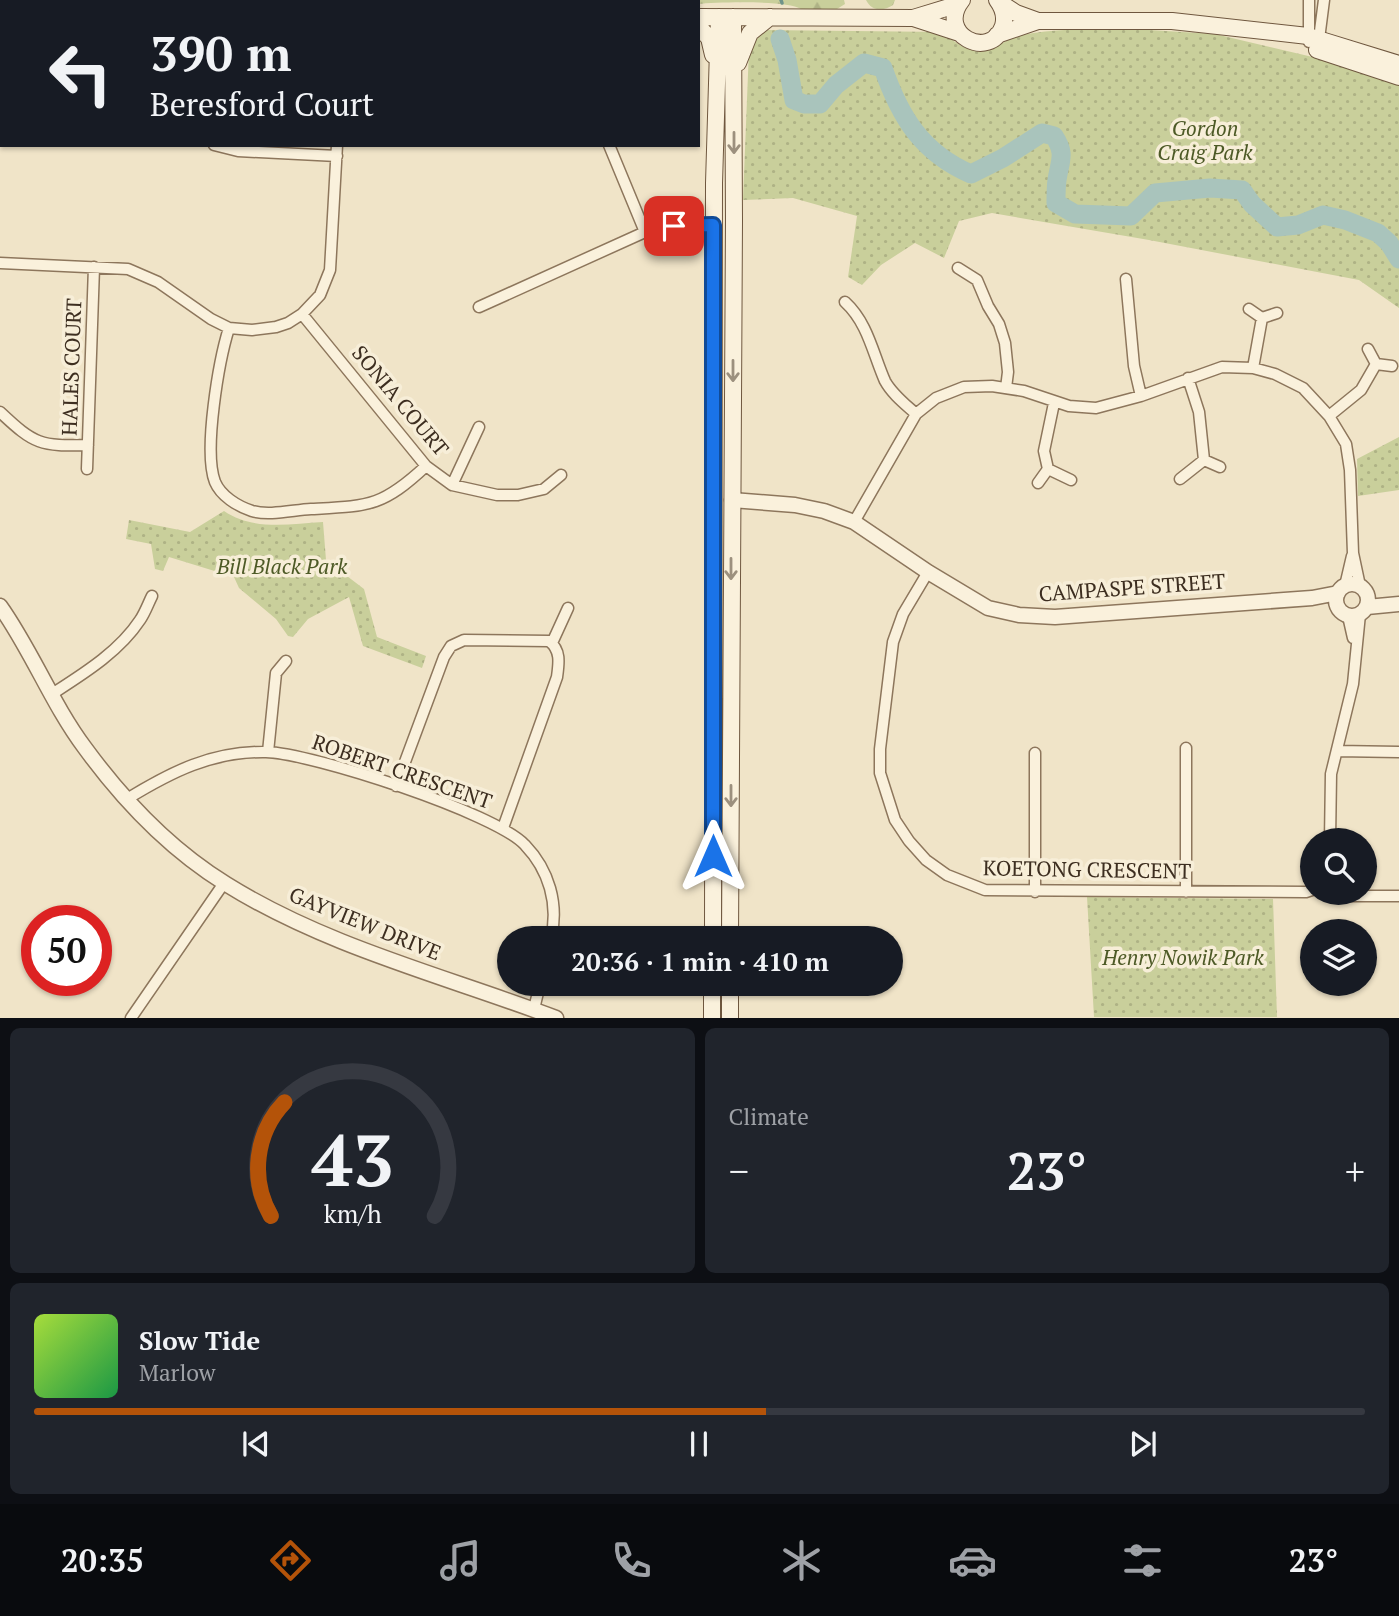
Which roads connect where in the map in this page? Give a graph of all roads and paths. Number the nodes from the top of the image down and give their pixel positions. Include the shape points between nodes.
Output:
1 (1309, 0) edge
2 (1324, 0) edge
3 (998, 1) edge
4 (960, 2) edge
5 (700, 16) edge
6 (726, 17) junction
7 (771, 17) junction
8 (913, 19) junction
9 (1038, 21) junction
10 (700, 29) edge
11 (959, 33) junction
12 (997, 35) junction
13 (1313, 41) junction
14 (1399, 64) edge
15 (725, 75) junction
16 (1399, 77) edge
17 (222, 147) edge
18 (610, 147) edge
19 (337, 150) edge
20 (734, 221) junction
21 (713, 225) junction
22 (645, 232) junction
23 (0, 263) edge
24 (94, 267) junction
25 (958, 268) dead end
26 (1126, 279) dead end
27 (845, 302) dead end
28 (479, 307) dead end
29 (1249, 309) dead end
30 (1277, 313) dead end
31 (302, 314) junction
32 (1262, 318) junction
33 (229, 328) junction
34 (1368, 349) dead end
35 (1376, 364) junction
36 (1392, 366) dead end
37 (1253, 368) junction
38 (1188, 378) junction
39 (1006, 388) junction
40 (1141, 396) junction
41 (1054, 403) junction
42 (0, 412) edge
43 (916, 414) junction
44 (1329, 416) junction
45 (479, 427) dead end
46 (88, 445) junction
47 (1204, 460) junction
48 (426, 466) junction
49 (1220, 467) dead end
50 (88, 469) dead end
51 (1048, 470) junction
52 (561, 475) dead end
53 (1071, 480) dead end
54 (1180, 480) dead end
55 (1038, 483) dead end
56 (452, 485) junction
57 (713, 499) junction
58 (732, 500) junction
59 (854, 522) junction
60 (928, 572) junction
61 (152, 596) dead end
62 (1353, 600) junction
63 (1396, 603) edge
64 (0, 606) edge
65 (568, 608) dead end
66 (552, 643) junction
67 (286, 661) dead end
68 (52, 694) junction
69 (1186, 748) dead end
70 (1337, 751) junction
71 (268, 752) junction
72 (1399, 752) edge
73 (1035, 753) dead end
74 (396, 786) junction
75 (127, 799) junction
76 (503, 828) junction
77 (1329, 828) edge
78 (225, 883) junction
79 (1035, 892) junction
80 (1186, 892) junction
81 (1300, 892) edge
82 (1377, 896) edge
83 (1399, 896) edge
84 (552, 926) edge
85 (713, 926) edge
86 (730, 926) edge
87 (537, 996) edge
88 (712, 996) edge
89 (730, 996) edge
90 (534, 1009) junction
91 (134, 1014) edge
92 (147, 1017) edge
93 (556, 1017) edge
94 (712, 1017) edge
95 (730, 1017) edge

1 - 13 street
2 - 13 street
3 - 9 main road
3 - 12 main road via 1004,19
4 - 8 main road
4 - 11 main road via 954,18
5 - 6 main road
6 - 7 main road
6 - 15 main road
7 - 8 main road
7 - 15 main road via 750,33
8 - 11 main road
9 - 12 main road
9 - 13 main road via 1172,21
10 - 15 main road
11 - 12 main road via 978,43
13 - 14 main road
13 - 16 main road
15 -> 20 main road
15 - 21 main road
17 - 19 street via 238,151
18 - 22 street
19 - 31 street via 330,270 320,295
20 - 21 main road
20 -> 58 main road
21 - 22 street
21 - 57 main road
22 - 28 street
23 - 24 street
24 - 33 street via 128,269 143,275
24 - 46 street, HALES COURT
25 - 39 street via 977,279 999,324 1005,343
26 - 40 street
27 - 43 street via 871,340 886,383
29 - 32 street
30 - 32 street
31 - 33 street via 276,327
31 - 48 street, SONIA COURT
32 - 37 street
33 - 48 street via 216,380 212,457 216,484 230,500 259,513 355,507 402,489
34 - 35 street
35 - 36 street
35 - 44 street via 1361,390
37 - 38 street via 1222,367
37 - 44 street via 1303,388
38 - 40 street
38 - 47 street via 1199,412
39 - 41 street
39 - 43 street via 964,387 936,398
40 - 41 street via 1096,408
41 - 51 street via 1044,451
42 - 46 street via 33,440 56,446
43 - 59 street
44 - 62 street via 1346,444 1350,470
45 - 56 street
46 - 50 street, HALES COURT
47 - 49 street
47 - 54 street
48 - 56 street, SONIA COURT
51 - 53 street
51 - 55 street
52 - 56 street, SONIA COURT via 544,489 518,495
57 - 58 main road
57 - 85 main road
58 - 59 street, CAMPASPE STREET via 795,505
58 -> 86 main road
59 - 60 street, CAMPASPE STREET
60 - 62 street, CAMPASPE STREET via 988,608 1018,615 1055,617 1312,597
60 - 79 street, KOETONG CRESCENT via 903,614 893,642 880,749 887,799 909,841 947,875 985,890
61 - 68 street via 123,640
62 - 63 street
62 - 70 street via 1353,684
64 - 68 street, GAYVIEW DRIVE
65 - 66 street
66 - 74 street via 464,640 451,646
66 - 76 street via 558,653 557,677
67 - 71 street via 276,673
68 - 75 street, GAYVIEW DRIVE via 85,748
69 - 80 street
70 - 72 street
70 - 77 street via 1331,774
71 - 74 street, ROBERT CRESCENT via 311,759
71 - 75 street, ROBERT CRESCENT via 195,763
73 - 79 street
74 - 76 street, ROBERT CRESCENT
75 - 78 street, GAYVIEW DRIVE via 178,848
76 - 84 street, ROBERT CRESCENT via 523,842 545,872 552,893
78 - 90 street, GAYVIEW DRIVE via 341,942
78 - 91 street
79 - 80 street, KOETONG CRESCENT
80 - 81 street, KOETONG CRESCENT
82 - 83 street
87 - 90 street
88 - 94 main road
89 - 95 main road
90 - 93 street, GAYVIEW DRIVE
91 - 92 street

